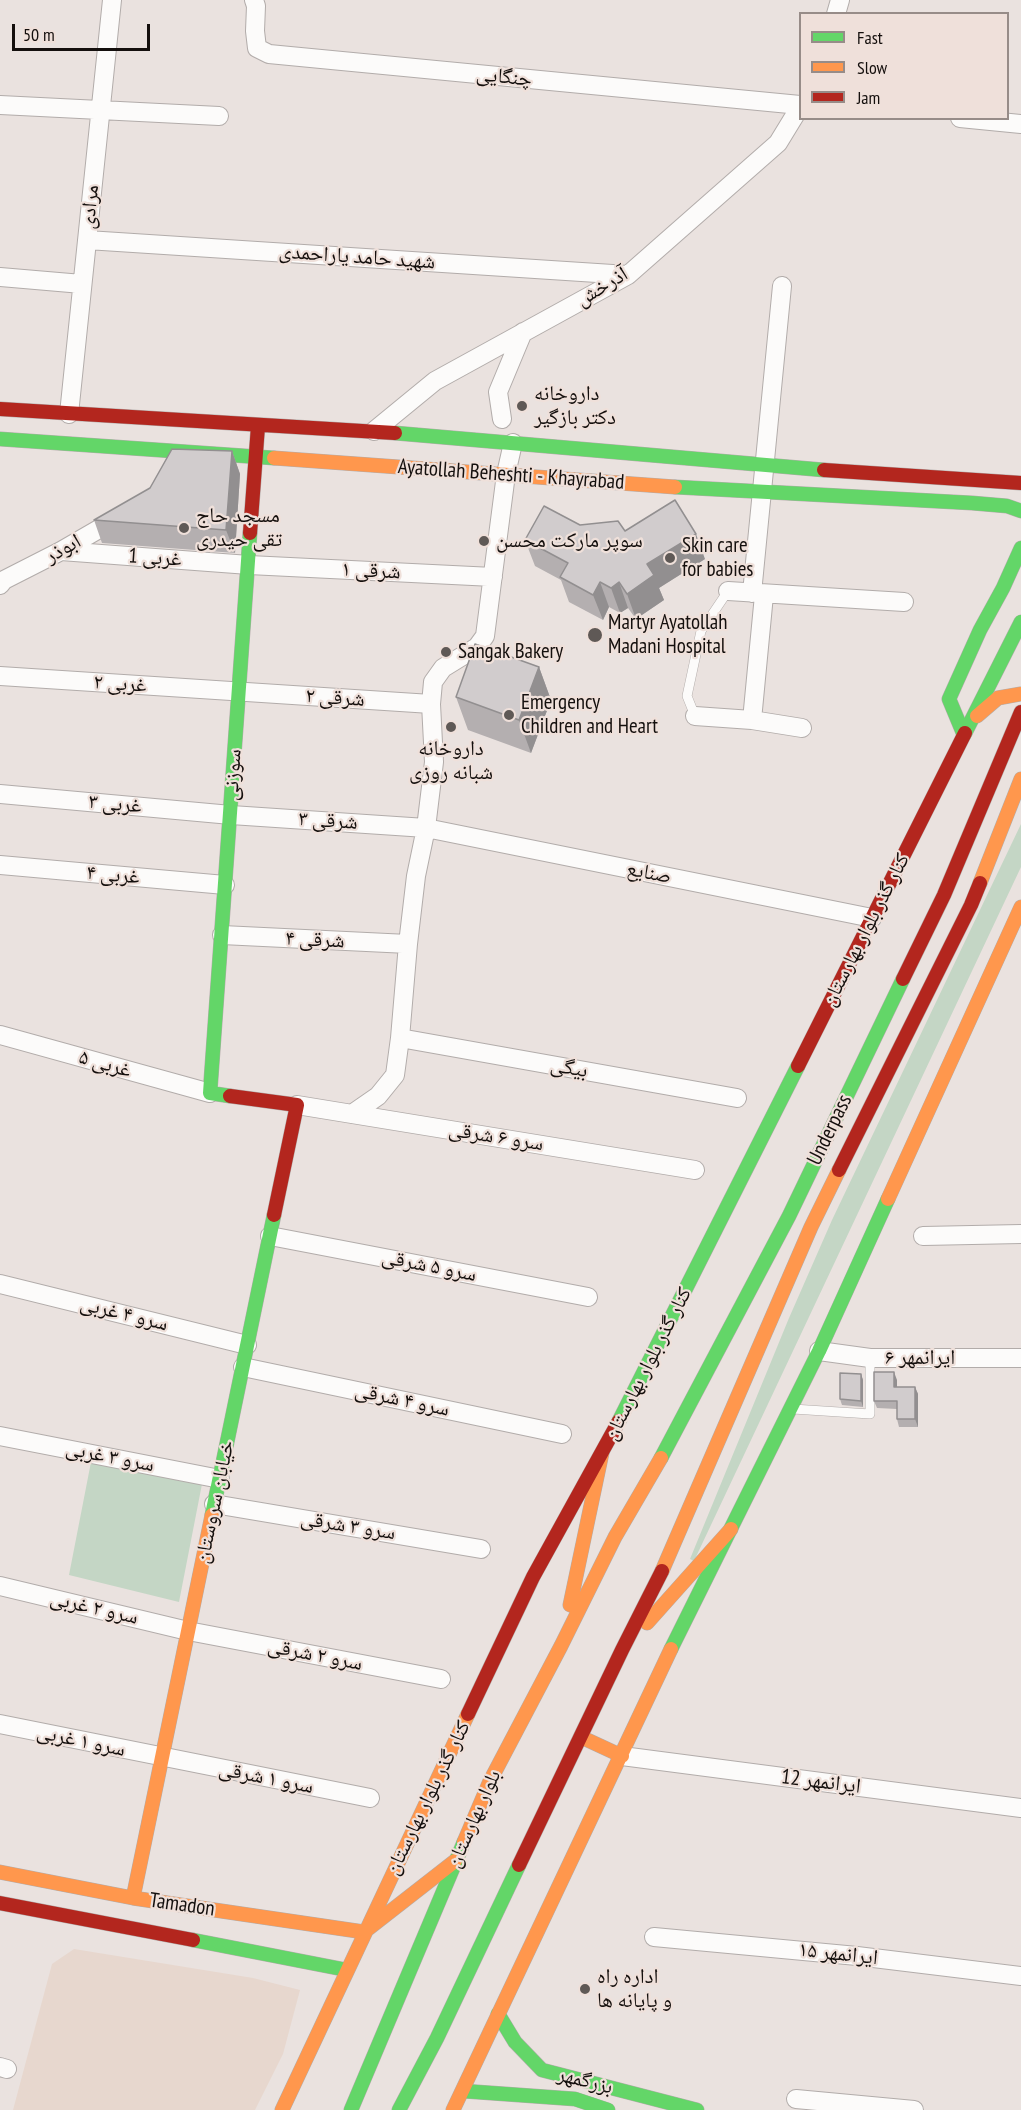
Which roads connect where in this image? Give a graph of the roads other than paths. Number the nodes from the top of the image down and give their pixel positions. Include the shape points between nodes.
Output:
1 (112, 0) edge
2 (254, 0) edge
3 (0, 105) edge
4 (799, 106) edge
5 (799, 109) edge
6 (100, 111) junction
7 (219, 116) dead end
8 (980, 120) edge
9 (1021, 124) edge
10 (87, 240) junction
11 (627, 275) junction
12 (0, 278) edge
13 (82, 284) junction
14 (782, 286) dead end
15 (523, 332) junction
16 (0, 409) edge
17 (69, 414) junction
18 (502, 419) dead end
19 (258, 426) junction
20 (35, 427) junction
21 (374, 431) junction
22 (0, 440) edge
23 (513, 443) junction
24 (256, 458) junction
25 (766, 465) junction
26 (506, 474) junction
27 (1021, 483) edge
28 (763, 493) junction
29 (136, 507) edge
30 (1021, 512) edge
31 (1021, 548) edge
32 (61, 551) junction
33 (249, 565) junction
34 (493, 578) junction
35 (0, 585) edge
36 (728, 591) joint
37 (758, 594) junction
38 (904, 602) dead end
39 (1021, 622) edge
40 (0, 676) edge
41 (240, 692) junction
42 (1021, 694) edge
43 (431, 704) junction
44 (1021, 712) edge
45 (695, 716) joint
46 (752, 720) junction
47 (802, 728) dead end
48 (964, 735) junction
49 (1021, 779) edge
50 (0, 794) edge
51 (231, 815) junction
52 (426, 828) junction
53 (0, 865) edge
54 (225, 885) junction
55 (1021, 907) edge
56 (872, 918) junction
57 (222, 935) junction
58 (408, 944) junction
59 (0, 1035) edge
60 (400, 1038) junction
61 (210, 1093) junction
62 (737, 1098) dead end
63 (297, 1105) junction
64 (352, 1114) junction
65 (695, 1170) dead end
66 (1021, 1234) edge
67 (270, 1236) junction
68 (922, 1236) dead end
69 (0, 1284) edge
70 (588, 1297) dead end
71 (247, 1345) junction
72 (819, 1351) junction
73 (870, 1358) junction
74 (1021, 1358) edge
75 (243, 1367) junction
76 (791, 1409) junction
77 (562, 1434) dead end
78 (0, 1436) edge
79 (602, 1453) junction
80 (220, 1479) junction
81 (214, 1504) junction
82 (730, 1529) junction
83 (615, 1537) joint
84 (481, 1549) dead end
85 (0, 1586) edge
86 (188, 1631) junction
87 (561, 1646) junction
88 (622, 1650) junction
89 (441, 1679) dead end
90 (0, 1724) edge
91 (580, 1737) junction
92 (622, 1756) junction
93 (162, 1758) junction
94 (370, 1798) dead end
95 (1021, 1808) edge
96 (454, 1861) junction
97 (0, 1872) edge
98 (132, 1898) junction
99 (0, 1904) edge
100 (290, 1920) junction
101 (364, 1932) junction
102 (654, 1937) dead end
103 (282, 1956) junction
104 (347, 1970) junction
105 (1021, 1976) edge
106 (498, 2014) junction
107 (462, 2091) junction
108 (796, 2100) dead end
109 (282, 2110) edge
110 (351, 2110) edge
111 (399, 2110) edge
112 (453, 2110) edge
113 (608, 2110) edge
114 (697, 2110) edge
115 (915, 2110) edge

1 - 6 street, مرادی
2 - 4 street, چنگایی via 256,48 269,54
3 - 6 street
5 - 11 street, آذرخش via 778,143
6 - 7 street
6 - 10 street, مرادی
8 - 9 street
10 - 11 street, شهید حامد یاراحمدی
10 - 13 street, مرادی
11 - 15 street, آذرخش
12 - 13 street
13 - 17 street, مرادی
14 - 25 street
15 - 18 street via 498,392
15 - 21 street, آذرخش via 435,381
16 - 20 main road, Ayatollah Beheshti - Khayrabad
17 - 19 main road, Ayatollah Beheshti - Khayrabad
17 - 20 main road, Ayatollah Beheshti - Khayrabad
19 - 21 main road, Ayatollah Beheshti - Khayrabad
19 - 24 main road, سوزنی
20 - 22 main road, Ayatollah Beheshti - Khayrabad
20 - 24 main road, Ayatollah Beheshti - Khayrabad
21 - 23 main road, Ayatollah Beheshti - Khayrabad
23 - 25 main road, Ayatollah Beheshti - Khayrabad
23 - 26 street
24 - 26 main road, Ayatollah Beheshti - Khayrabad
24 - 33 main road, سوزنی
25 - 27 main road, Ayatollah Beheshti - Khayrabad
25 - 28 street
26 - 28 main road, Ayatollah Beheshti - Khayrabad
26 - 34 street
28 - 30 main road, Ayatollah Beheshti - Khayrabad via 972,502 1007,506
28 - 37 street
29 - 32 street, ابوذر
31 - 48 main road via 949,699
32 - 33 street, غربی 1
32 - 35 street, ابوذر
33 - 34 street, شرقی ۱
33 - 41 main road, سوزنی
34 - 43 street via 485,636 477,647 437,674
36 - 37 street
36 - 45 lane via 701,631 687,696
37 - 38 street
37 - 46 street
39 - 48 main road, کنار گذر بلوار بهارستان
40 - 41 street, غربی ۲
41 - 43 street, شرقی ۲
41 - 51 main road, سوزنی
42 - 48 main road via 998,698 982,710
43 - 52 street via 434,762
44 - 83 main road, Underpass via 944,895 789,1216 651,1477
45 - 46 street
46 - 47 street
48 - 56 main road, کنار گذر بلوار بهارستان
49 - 88 main road, Underpass via 971,905 811,1227 662,1572
50 - 51 street, غربی ۳
51 - 52 street, شرقی ۳
51 - 54 main road, سوزنی
52 - 56 street, صنایع
52 - 58 street
53 - 54 street, غربی ۴
54 - 57 main road, سوزنی
55 - 72 main road
56 - 79 main road, کنار گذر بلوار بهارستان
57 - 58 street, شرقی ۴
57 - 61 main road, سوزنی
58 - 60 street
59 - 61 street, غربی ۵
60 - 62 street, بیگی
60 - 64 street via 394,1075 378,1096
61 - 63 main road
63 - 64 street, سرو ۶ شرقی
63 - 67 main road, خیابان سروستان
64 - 65 street, سرو ۶ شرقی
66 - 68 street
67 - 70 street, سرو ۵ شرقی
67 - 71 main road, خیابان سروستان
69 - 71 street, سرو ۴ غربی
71 - 75 main road, خیابان سروستان
72 - 73 street, ایرانمهر ۶
72 - 76 main road
73 - 74 street, ایرانمهر ۶
73 - 76 lane via 870,1414
75 - 77 street, سرو ۴ شرقی
75 - 80 main road, خیابان سروستان
76 - 82 main road
78 - 80 street, سرو ۳ غربی
79 - 87 main road
79 - 101 main road, کنار گذر بلوار بهارستان via 533,1577
80 - 81 main road, خیابان سروستان
81 - 84 street, سرو ۳ شرقی
81 - 86 main road, خیابان سروستان
82 - 88 main road
82 - 92 main road
83 - 87 main road, بلوار بهارستان
85 - 86 street, سرو ۲ غربی
86 - 89 street, سرو ۲ شرقی
86 - 93 main road, خیابان سروستان
87 - 96 main road, بلوار بهارستان
88 - 91 main road
90 - 93 street, سرو ۱ غربی
91 - 92 main road
91 - 111 main road
92 - 95 street, ایرانمهر 12
92 - 106 main road
93 - 94 street, سرو ۱ شرقی
93 - 98 main road, خیابان سروستان
96 - 101 main road
96 - 110 main road, بلوار بهارستان
97 - 98 main road, Tamadon
98 - 100 main road, Tamadon
99 - 103 main road, Tamadon
100 - 101 main road, Tamadon
100 - 103 main road via 297,1927 299,1941 291,1953
101 - 104 main road, کنار گذر بلوار بهارستان
102 - 105 street, ایرانمهر ۱۵
103 - 104 main road, Tamadon
104 - 109 main road, کنار گذر بلوار بهارستان
106 - 107 main road
106 - 114 main road, بزرگمهر via 515,2042 542,2070
107 - 112 main road
107 - 113 main road via 575,2099
108 - 115 street

